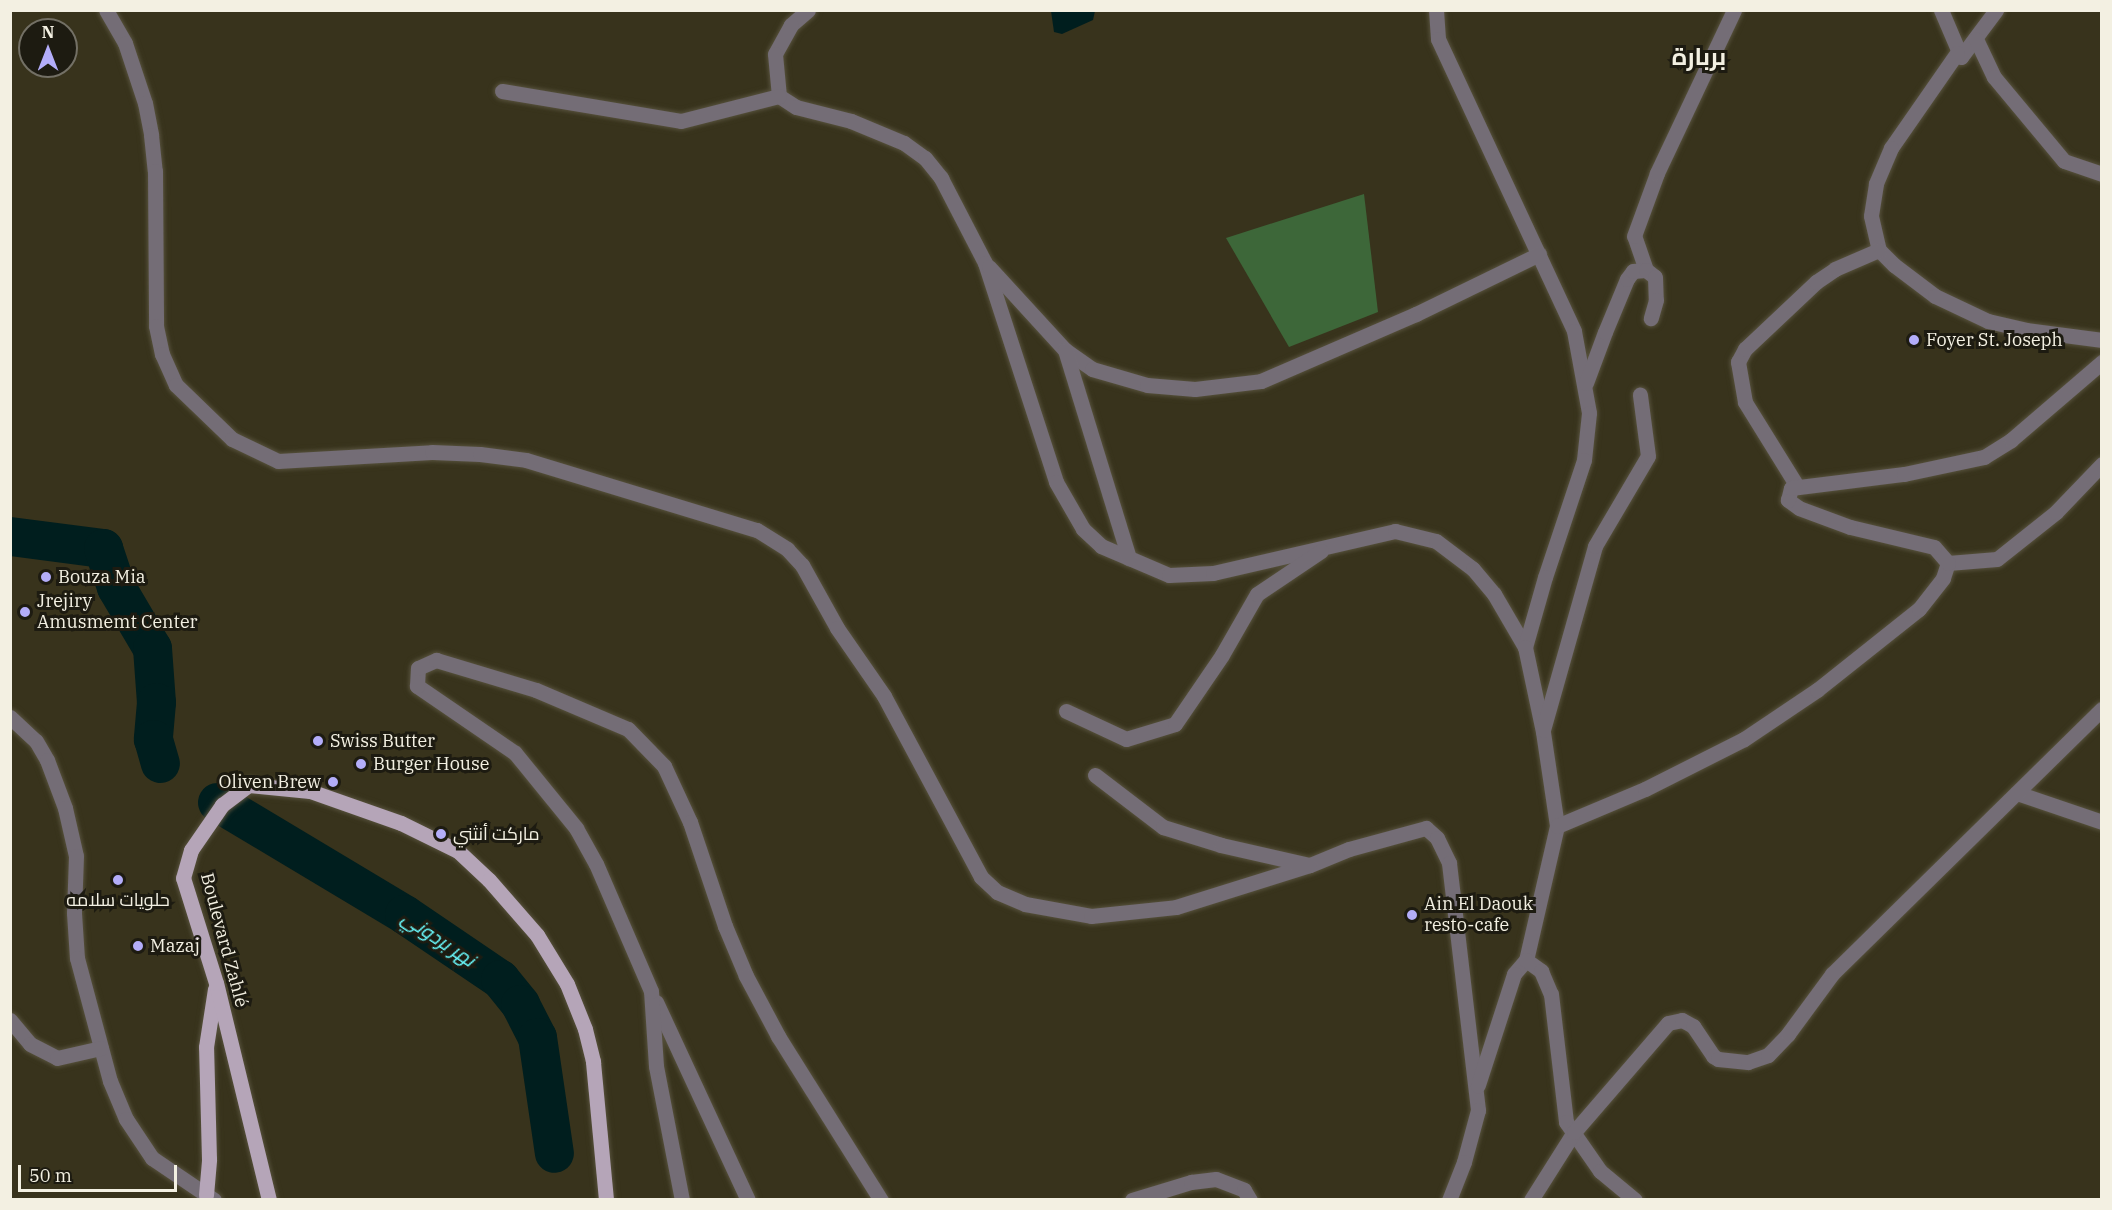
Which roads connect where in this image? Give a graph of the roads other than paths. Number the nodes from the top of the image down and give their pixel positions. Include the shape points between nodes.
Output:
1 (106, 10) edge
2 (808, 10) edge
3 (1436, 10) edge
4 (1734, 10) edge
5 (1941, 10) edge
6 (1996, 10) edge
7 (1976, 39) junction
8 (1957, 53) junction
9 (502, 91) dead end
10 (779, 96) junction
11 (2102, 174) edge
12 (1878, 250) junction
13 (1539, 254) junction
14 (985, 262) junction
15 (1646, 270) junction
16 (1651, 318) dead end
17 (2102, 340) edge
18 (1065, 350) junction
19 (2102, 362) edge
20 (1585, 386) junction
21 (1640, 395) dead end
22 (2102, 464) edge
23 (1797, 486) junction
24 (1329, 545) junction
25 (1130, 558) junction
26 (1948, 563) junction
27 (1525, 647) junction
28 (1066, 711) dead end
29 (2099, 716) edge
30 (10, 717) edge
31 (1543, 732) junction
32 (1095, 775) dead end
33 (2017, 793) junction
34 (2102, 822) edge
35 (1557, 826) junction
36 (1310, 865) junction
37 (1526, 960) junction
38 (216, 983) junction
39 (651, 991) junction
40 (10, 1020) edge
41 (101, 1048) junction
42 (1476, 1091) junction
43 (1574, 1132) junction
44 (210, 1197) edge
45 (269, 1200) edge
46 (606, 1200) edge
47 (682, 1200) edge
48 (748, 1200) edge
49 (881, 1200) edge
50 (1131, 1200) edge
51 (1250, 1200) edge
52 (1449, 1200) edge
53 (1531, 1200) edge
54 (1635, 1200) edge

1 - 36 street via 125,44 145,103 151,135 156,326 162,354 176,385 232,439 278,461 432,452 526,460 758,530 787,549 802,566 837,628 884,696 981,877 997,892 1025,904 1091,916 1176,907
2 - 10 street via 791,25 776,54
3 - 13 street via 1438,39
4 - 15 street via 1657,173 1634,236
5 - 8 street
6 - 7 street
7 - 8 street via 1965,56
7 - 11 street via 1994,77 2064,161
8 - 12 street via 1891,148 1876,184 1870,216
9 - 10 street via 681,121
10 - 14 street via 796,107 851,121 904,143 926,158 941,178
12 - 17 street via 1935,296 1988,321
12 - 23 street via 1816,282 1745,349 1738,362 1745,402
13 - 18 street via 1416,314 1262,381 1195,389 1147,385 1092,369
13 - 20 street via 1574,331
14 - 18 street
14 - 25 street via 1056,482 1083,529 1101,546
15 - 16 street via 1655,277 1656,300
15 - 20 street via 1633,271 1627,279
18 - 25 street
19 - 23 street via 2011,440 1984,457 1904,474
20 - 27 street via 1589,413 1584,460
21 - 31 street via 1648,456 1595,546
22 - 26 street via 2056,512 1997,560
23 - 26 street via 1791,488 1788,500 1799,508 1850,527 1934,547
24 - 25 street via 1213,573 1169,575
24 - 27 street via 1395,531 1436,541 1473,569 1494,594
24 - 28 street via 1257,594 1175,724 1126,739
26 - 35 street via 1944,578 1919,609 1817,690 1744,739 1645,789
27 - 31 street
29 - 33 street
30 - 41 street via 36,741 65,808 76,856 77,958
31 - 35 street
32 - 36 street via 1162,827
33 - 34 street
33 - 43 street via 1832,974 1768,1055 1748,1062 1718,1059 1693,1026 1682,1020 1668,1023
35 - 37 street
36 - 42 street via 1349,849 1426,828 1437,838 1449,863
37 - 42 street via 1515,974
37 - 43 street via 1541,971 1551,994 1566,1122
38 - 44 main road via 206,1047
38 - 45 main road, Boulevard Zahlé
38 - 46 main road, Boulevard Zahlé via 183,878 191,850 222,805 249,785 310,790 401,823 458,851 537,935 567,984 593,1062
39 - 47 street via 656,1066
39 - 48 street
39 - 49 street via 596,864 576,828 515,753 417,686 418,668 436,660 580,707 628,729 664,766 690,822 746,976 778,1036
40 - 41 street via 30,1044 57,1058
41 - 44 street via 126,1119 152,1158
42 - 52 street via 1478,1110
43 - 53 street
43 - 54 street via 1600,1171
50 - 51 street via 1191,1182 1216,1179 1244,1190

